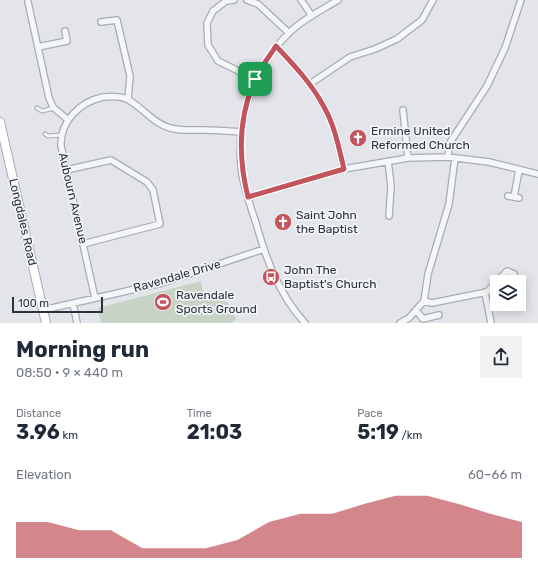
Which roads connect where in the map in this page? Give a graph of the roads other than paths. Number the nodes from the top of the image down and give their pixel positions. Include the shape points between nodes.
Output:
1 (234, 0) edge
2 (247, 0) edge
3 (301, 0) edge
4 (338, 0) edge
5 (433, 0) edge
6 (521, 0) edge
7 (28, 2) dead end
8 (312, 16) junction
9 (101, 22) dead end
10 (65, 30) dead end
11 (288, 32) junction
12 (276, 46) junction
13 (38, 47) junction
14 (255, 79) junction
15 (310, 84) junction
16 (128, 99) junction
17 (37, 108) dead end
18 (54, 108) junction
19 (404, 110) dead end
20 (68, 120) junction
21 (0, 122) edge
22 (241, 132) junction
23 (45, 134) dead end
24 (62, 135) junction
25 (448, 157) junction
26 (408, 158) junction
27 (455, 158) junction
28 (388, 162) junction
29 (344, 169) junction
30 (66, 170) junction
31 (519, 170) junction
32 (538, 174) edge
33 (248, 197) junction
34 (514, 197) dead end
35 (389, 216) dead end
36 (83, 244) junction
37 (264, 249) junction
38 (503, 275) edge
39 (514, 275) edge
40 (490, 289) edge
41 (485, 292) junction
42 (96, 298) junction
43 (424, 301) junction
44 (73, 302) junction
45 (43, 310) junction
46 (416, 310) junction
47 (440, 315) dead end
48 (421, 321) edge
49 (46, 323) edge
50 (77, 323) edge
51 (305, 323) edge
52 (400, 323) edge
53 (491, 323) edge

1 - 14 street via 226,1 214,11 207,23 208,45 218,60
2 - 11 street via 258,4
3 - 8 street
4 - 8 street
5 - 15 street via 422,20 397,39 350,57
6 - 25 street via 505,48 487,86 449,144
7 - 13 street
8 - 11 street
9 - 16 street via 118,20 130,76
10 - 13 street via 67,41
11 - 12 street
12 - 14 street
12 - 15 street
13 - 18 street via 49,98
14 - 22 street via 246,105
15 - 29 street via 325,108
16 - 20 street, Aubourn Avenue via 112,96 94,100 77,109
16 - 22 street via 147,115 169,128
17 - 18 lane via 42,111
18 - 20 street
19 - 26 street
20 - 24 street, Aubourn Avenue
21 - 45 main road, Longdales Road
22 - 33 street via 242,168
23 - 24 lane
24 - 30 street, Aubourn Avenue via 61,146
25 - 26 street
25 - 27 street
26 - 28 street
27 - 31 street via 489,162
27 - 43 street via 449,204 428,274
28 - 29 street
28 - 35 street via 391,186
29 - 33 street
30 - 36 street, Aubourn Avenue
30 - 36 street via 111,160 147,182 153,190 160,224
31 - 32 street
31 - 34 street
33 - 37 street
36 - 42 street, Aubourn Avenue
37 - 42 street, Ravendale Drive via 162,283
37 - 51 street via 274,276
38 - 39 street via 507,271
40 - 41 street
41 - 43 street via 432,303
41 - 53 street
42 - 44 street, Ravendale Drive
43 - 46 street
44 - 45 street, Ravendale Drive
44 - 50 street
45 - 49 main road, Longdales Road
46 - 48 street
46 - 52 street
47 - 48 street

